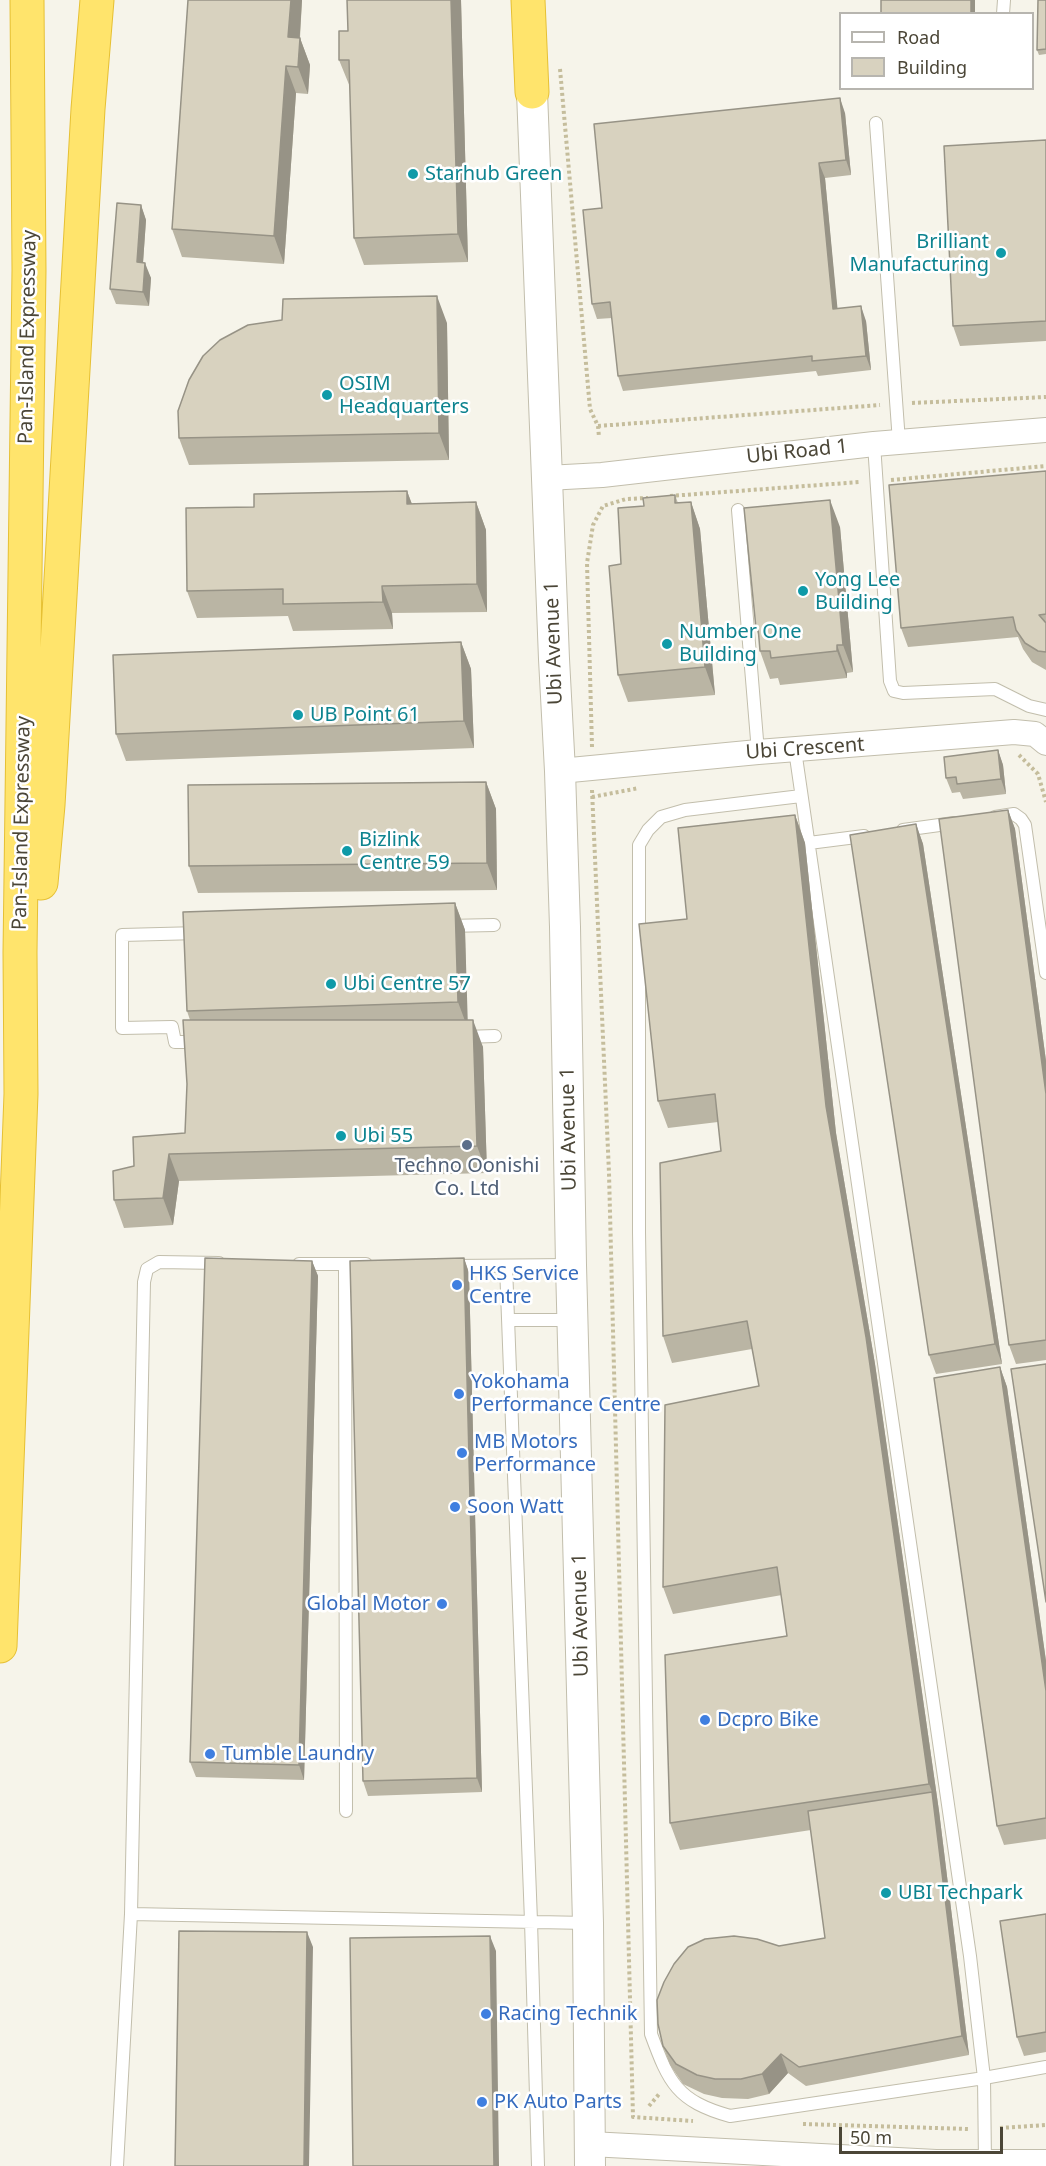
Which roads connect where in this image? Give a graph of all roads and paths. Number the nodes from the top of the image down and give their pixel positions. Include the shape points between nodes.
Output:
1 (27, 0) edge
2 (97, 0) edge
3 (106, 0) edge
4 (528, 0) edge
5 (560, 58) dead end
6 (532, 92) joint
7 (88, 109) junction
8 (876, 123) dead end
9 (1046, 397) edge
10 (896, 404) junction
11 (598, 426) junction
12 (1046, 430) edge
13 (599, 437) dead end
14 (899, 442) junction
15 (873, 444) junction
16 (1046, 466) edge
17 (547, 478) junction
18 (876, 481) junction
19 (662, 497) edge
20 (650, 498) edge
21 (738, 510) dead end
22 (1046, 710) edge
23 (1046, 743) edge
24 (795, 750) junction
25 (758, 752) junction
26 (592, 767) junction
27 (560, 771) junction
28 (801, 796) junction
29 (809, 843) junction
30 (494, 925) dead end
31 (434, 926) edge
32 (206, 932) edge
33 (1046, 973) edge
34 (495, 1036) dead end
35 (448, 1037) edge
36 (211, 1041) edge
37 (21, 1094) junction
38 (229, 1263) edge
39 (287, 1263) edge
40 (345, 1264) junction
41 (380, 1265) edge
42 (571, 1265) junction
43 (437, 1266) edge
44 (506, 1266) junction
45 (509, 1320) junction
46 (574, 1320) junction
47 (0, 1646) edge
48 (346, 1810) dead end
49 (131, 1914) junction
50 (531, 1921) junction
51 (588, 1923) junction
52 (1046, 2067) edge
53 (984, 2078) junction
54 (703, 2121) dead end
55 (797, 2124) dead end
56 (1046, 2125) edge
57 (985, 2129) junction
58 (590, 2155) edge
59 (1046, 2162) edge
60 (985, 2163) junction
61 (117, 2166) edge
62 (538, 2166) edge

1 - 37 highway, Pan-Island Expressway via 29,270
2 - 7 highway
3 - 7 highway
4 - 6 highway
5 - 11 path via 590,409
6 - 17 street, Ubi Avenue 1
7 - 37 highway via 48,805
8 - 10 lane
9 - 10 path
10 - 11 path
10 - 14 lane
11 - 13 path
12 - 14 street, Ubi Road 1
14 - 15 street, Ubi Road 1
15 - 17 street, Ubi Road 1
15 - 18 lane
16 - 18 path
17 - 27 street, Ubi Avenue 1
18 - 19 path
18 - 22 lane via 890,681 894,691 995,689
20 - 26 path via 626,499 603,506 593,525 587,563
21 - 25 lane
23 - 24 street, Ubi Crescent via 1035,734 1014,732
24 - 25 street, Ubi Crescent
24 - 28 lane
25 - 26 street, Ubi Crescent
26 - 27 street, Ubi Crescent
26 - 54 path via 610,1185 633,2117
27 - 42 street, Ubi Avenue 1
28 - 29 lane
28 - 53 lane via 685,810 661,817 639,845 639,1221 651,2034 664,2072 686,2097 704,2109 730,2116
29 - 33 lane via 1014,814 1025,825
29 - 53 lane
30 - 31 lane
32 - 36 lane via 122,935 122,1028 172,1027 175,1042
34 - 35 lane
37 - 47 highway, Pan-Island Expressway
38 - 49 lane via 159,1262 147,1269 144,1282
39 - 40 lane
40 - 41 lane
40 - 48 lane
42 - 44 lane
42 - 46 street, Ubi Avenue 1
43 - 44 lane
44 - 45 lane
45 - 46 lane
45 - 50 lane
46 - 51 street, Ubi Avenue 1
49 - 50 lane
49 - 61 lane
50 - 51 lane
50 - 62 lane
51 - 58 street, Ubi Avenue 1
52 - 53 lane
53 - 57 lane
55 - 57 path
56 - 57 path
57 - 60 lane
58 - 60 street
59 - 60 street

